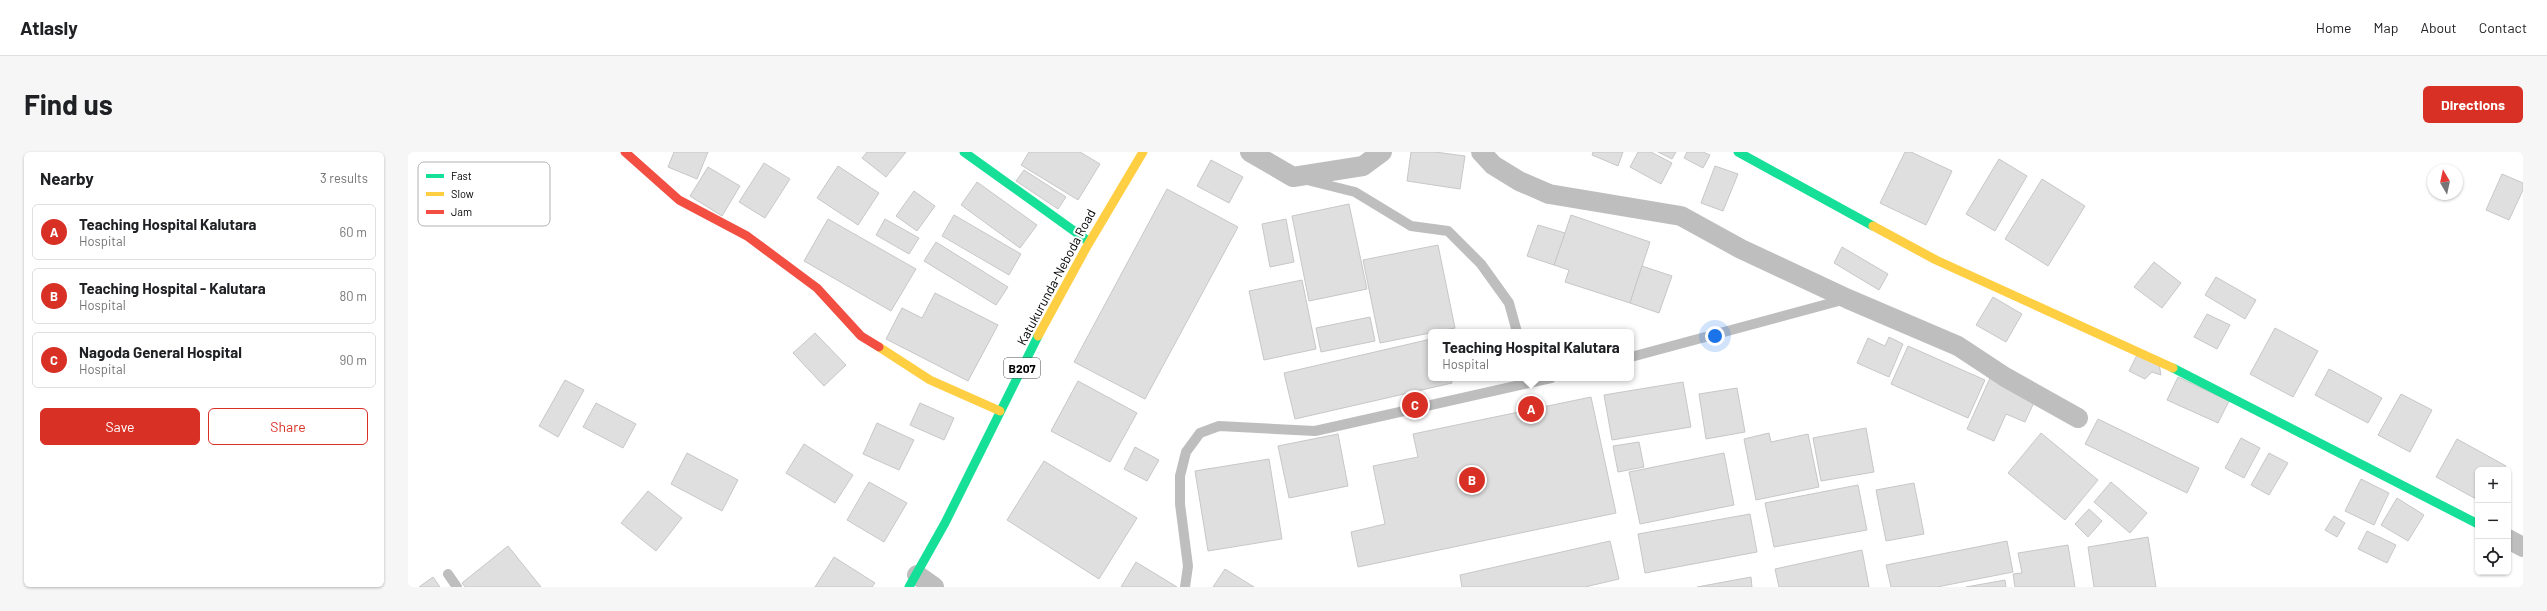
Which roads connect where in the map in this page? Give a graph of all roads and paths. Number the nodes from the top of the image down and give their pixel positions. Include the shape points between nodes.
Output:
1 (625, 152) edge
2 (964, 152) edge
3 (1143, 152) edge
4 (1250, 152) edge
5 (1382, 152) edge
6 (1481, 152) edge
7 (1738, 152) edge
8 (1293, 177) junction
9 (1088, 241) junction
10 (1848, 299) junction
11 (1516, 329) edge
12 (1634, 356) edge
13 (1531, 381) edge
14 (1000, 411) junction
15 (2078, 418) dead end
16 (2475, 522) edge
17 (2511, 540) edge
18 (2523, 546) edge
19 (448, 574) dead end
20 (913, 581) edge
21 (457, 587) edge
22 (934, 587) edge
23 (1185, 587) edge

1 - 14 street via 679,200 747,236 817,288 862,336 930,380
2 - 9 street
3 - 9 street, Katukurunda-Neboda Road / B207
4 - 8 street
5 - 8 street via 1363,166
6 - 10 street via 1493,165 1519,181 1549,194 1681,216 1741,249
7 - 16 street via 1936,260 2143,353
8 - 11 lane via 1355,192 1411,226 1448,231 1481,264 1509,303
9 - 14 street, Katukurunda-Neboda Road / B207
10 - 12 lane
10 - 15 street via 1958,346 2005,377
13 - 23 lane via 1315,431 1219,426 1200,433 1186,452 1180,476 1180,504 1188,566
14 - 20 street, Katukurunda-Neboda Road / B207 via 941,535
17 - 18 street
19 - 21 lane
20 - 22 street

